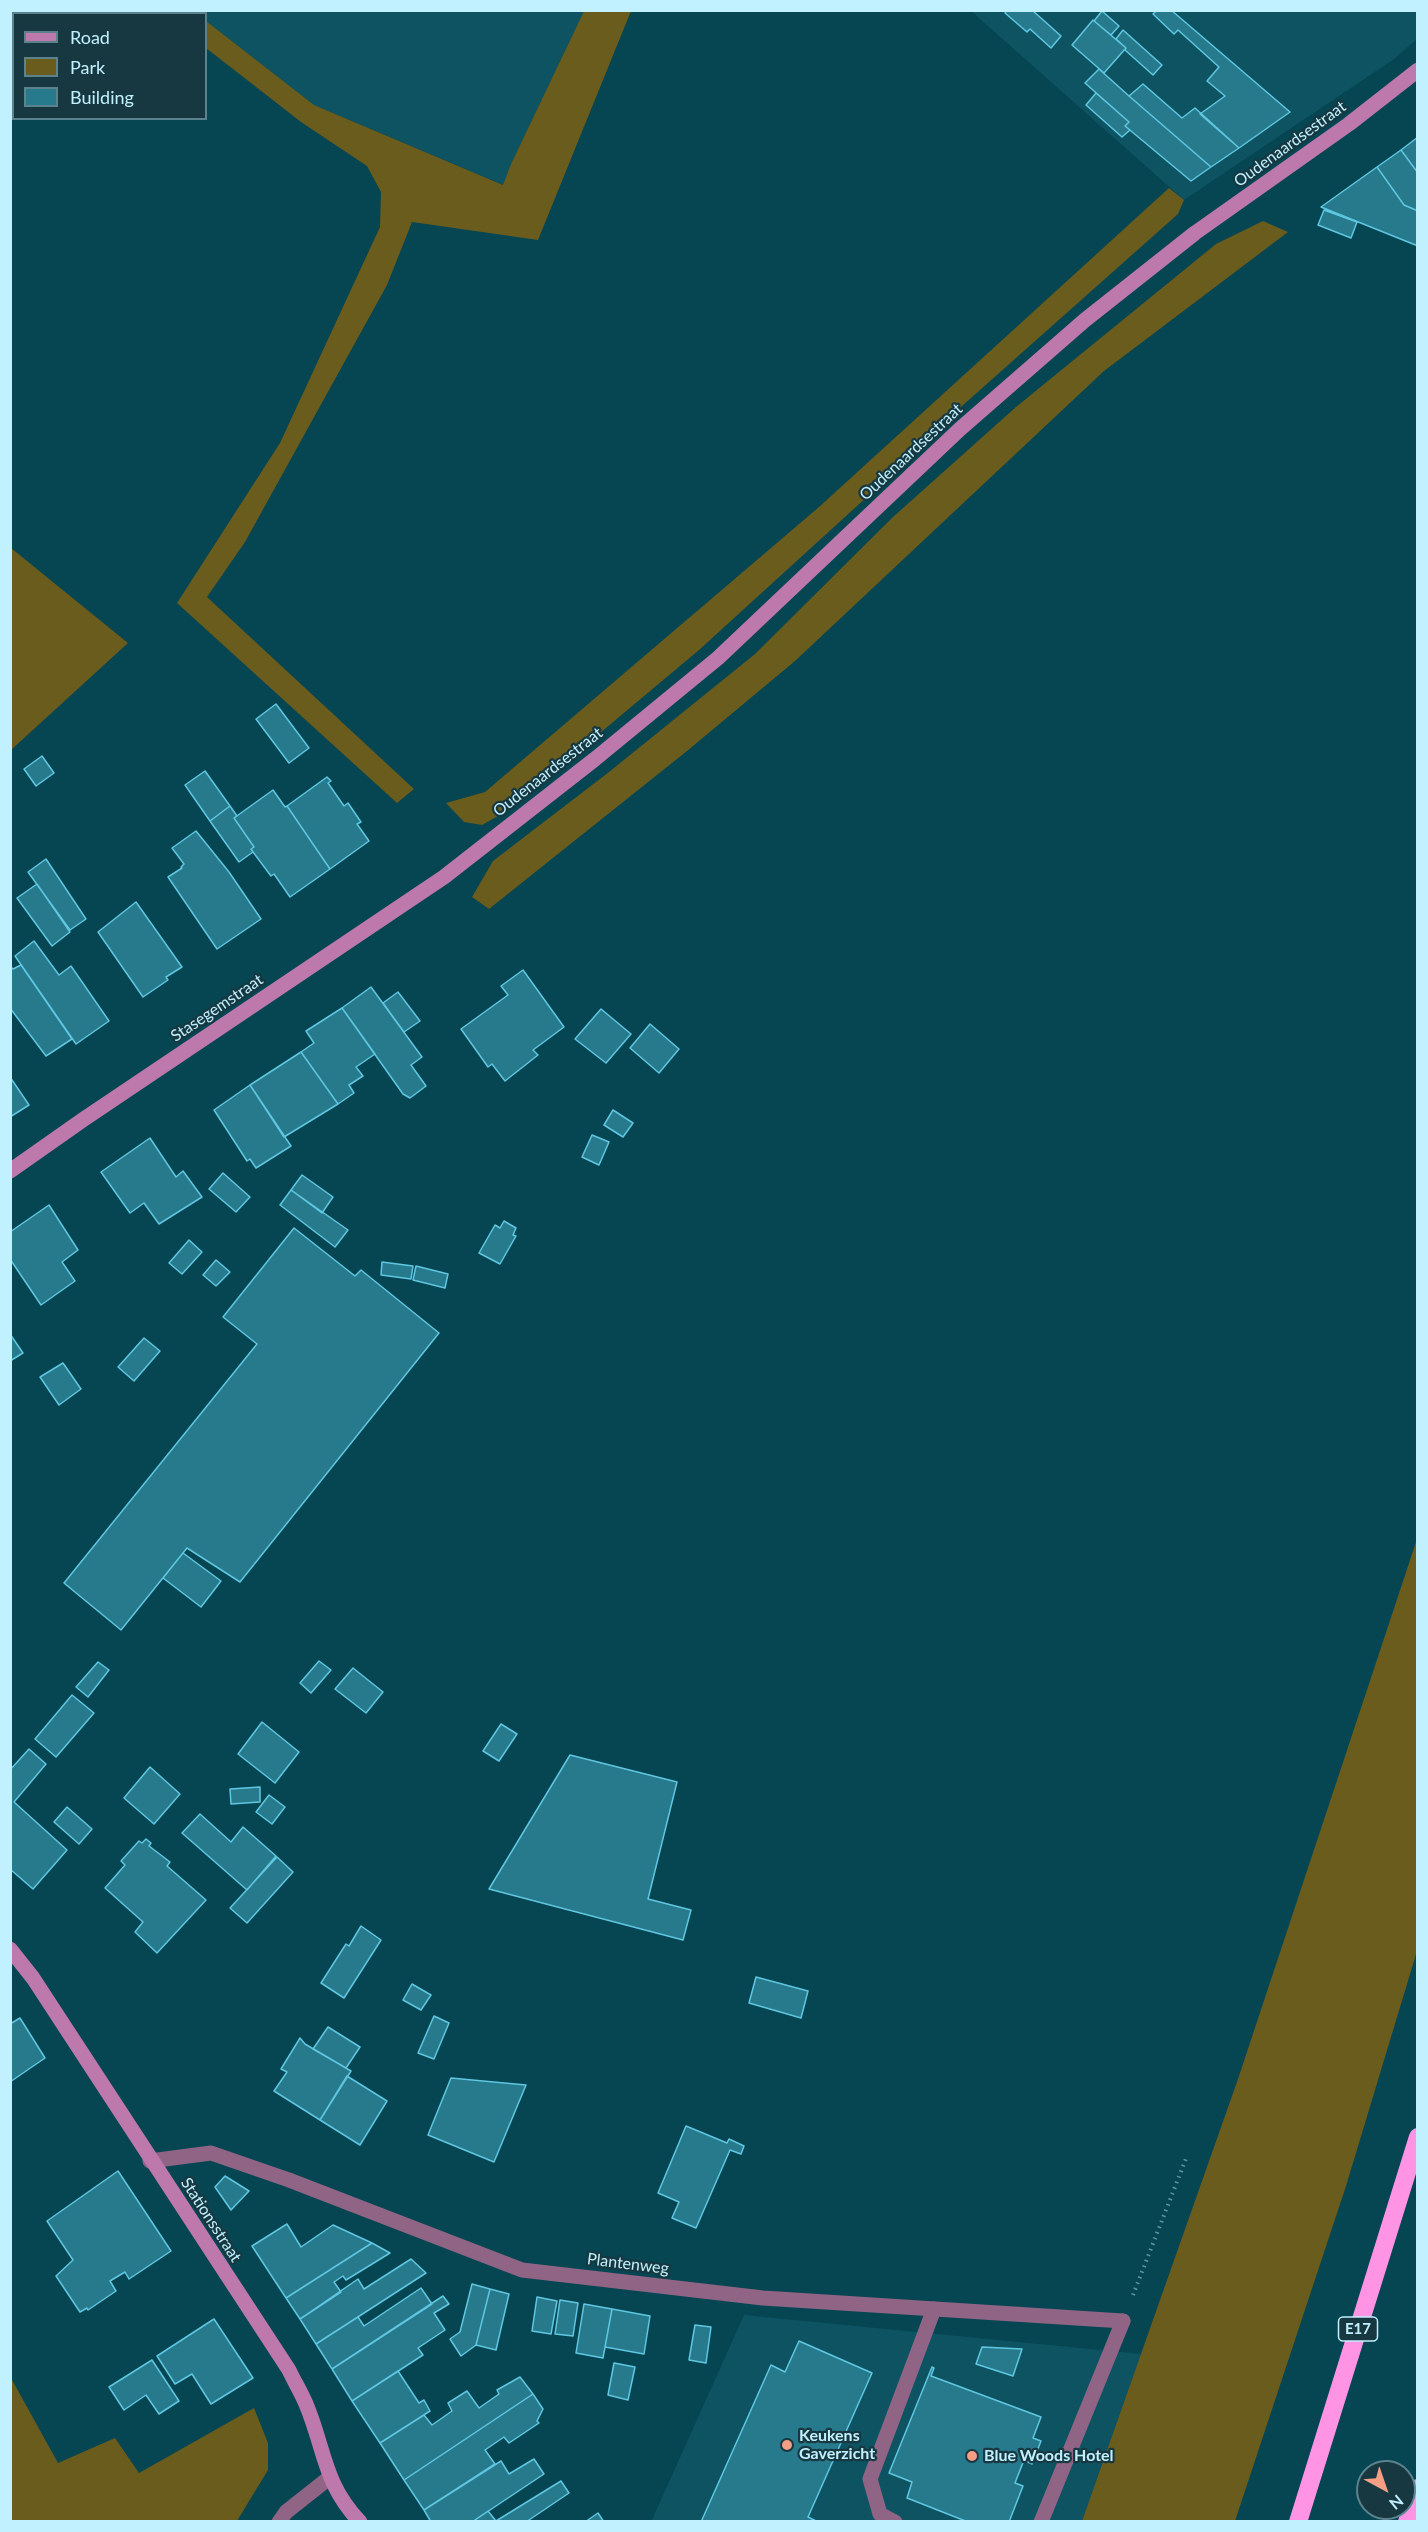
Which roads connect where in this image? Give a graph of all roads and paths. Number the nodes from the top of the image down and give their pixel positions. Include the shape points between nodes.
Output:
1 (1418, 70) edge
2 (444, 877) joint
3 (10, 1171) edge
4 (10, 1949) edge
5 (1418, 2137) edge
6 (1187, 2156) dead end
7 (150, 2161) junction
8 (934, 2309) junction
9 (1122, 2321) junction
10 (329, 2478) junction
11 (1418, 2488) edge
12 (279, 2522) edge
13 (360, 2522) edge
14 (896, 2522) edge
15 (1041, 2522) edge
16 (1298, 2522) edge
17 (1407, 2522) edge

1 - 2 street, Oudenaardsestraat via 1195,233 1085,320 960,429 718,658
2 - 3 street, Stasegemstraat
4 - 7 street, Stationsstraat via 33,1978
5 - 16 highway, E17
6 - 9 path
7 - 8 street, Plantenweg via 211,2153 522,2270 763,2298
7 - 10 street, Stationsstraat via 289,2370 306,2403
8 - 9 street, Plantenweg
8 - 14 street via 870,2479 880,2514
9 - 15 street
10 - 12 street
10 - 13 street, Stationsstraat
11 - 17 highway

